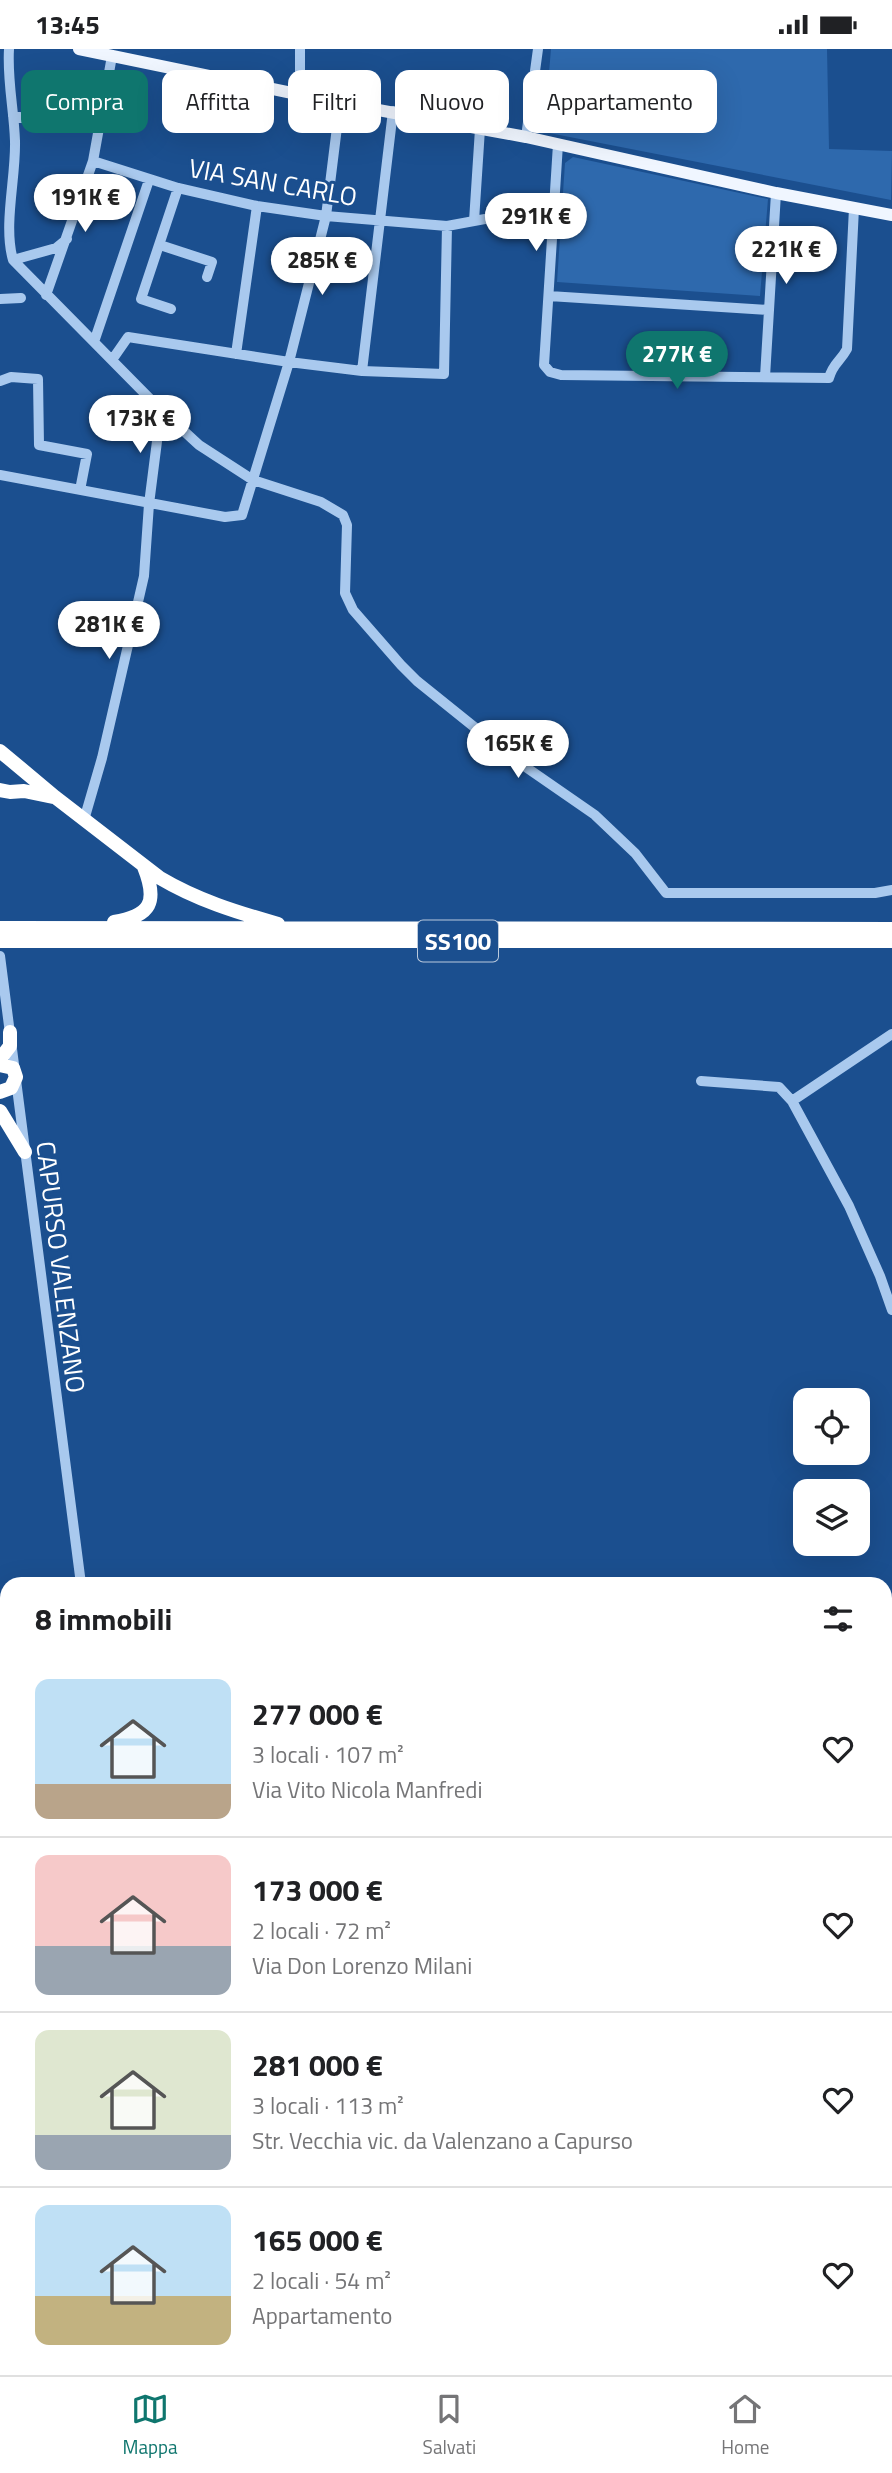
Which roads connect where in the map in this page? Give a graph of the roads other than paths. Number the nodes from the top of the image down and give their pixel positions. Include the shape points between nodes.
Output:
1 (9, 49) edge
2 (79, 49) edge
3 (300, 49) edge
4 (538, 49) edge
5 (113, 56) junction
6 (300, 70) edge
7 (288, 92) edge
8 (381, 109) edge
9 (393, 111) joint
10 (13, 116) junction
11 (21, 117) edge
12 (336, 133) edge
13 (480, 133) edge
14 (503, 133) edge
15 (526, 137) junction
16 (558, 144) junction
17 (93, 161) junction
18 (149, 180) junction
19 (178, 188) junction
20 (776, 193) junction
21 (555, 206) junction
22 (257, 207) junction
23 (854, 208) junction
24 (892, 215) edge
25 (326, 216) junction
26 (381, 221) junction
27 (474, 222) junction
28 (447, 226) junction
29 (67, 239) junction
30 (160, 245) junction
31 (13, 260) junction
32 (206, 277) dead end
33 (47, 295) junction
34 (549, 296) junction
35 (20, 298) dead end
36 (0, 299) edge
37 (171, 309) dead end
38 (769, 310) junction
39 (94, 342) junction
40 (236, 354) junction
41 (112, 361) junction
42 (289, 362) junction
43 (362, 371) junction
44 (765, 377) junction
45 (0, 381) edge
46 (161, 410) junction
47 (0, 475) edge
48 (253, 480) junction
49 (80, 490) junction
50 (149, 503) junction
51 (0, 751) edge
52 (19, 767) junction
53 (0, 768) edge
54 (3, 794) edge
55 (55, 797) junction
56 (84, 820) junction
57 (143, 866) junction
58 (892, 890) edge
59 (0, 928) edge
60 (54, 929) junction
61 (296, 929) junction
62 (892, 929) edge
63 (24, 935) junction
64 (0, 941) edge
65 (892, 941) edge
66 (0, 956) edge
67 (10, 1032) junction
68 (892, 1034) edge
69 (0, 1059) edge
70 (0, 1065) edge
71 (16, 1077) junction
72 (701, 1081) dead end
73 (0, 1092) edge
74 (792, 1101) junction
75 (0, 1111) edge
76 (25, 1152) junction
77 (892, 1310) edge
78 (80, 1577) edge

1 - 10 street
2 - 5 main road
3 - 6 street
4 - 15 street
5 - 7 main road
5 - 17 street
8 - 9 main road
9 - 26 street
10 - 11 street
10 - 31 street
12 - 25 street
13 - 27 street
14 - 15 main road
15 - 16 main road
16 - 20 main road
16 - 21 street
17 - 18 street, VIA SAN CARLO
17 - 29 street
18 - 19 street, VIA SAN CARLO
18 - 39 street
19 - 22 street, VIA SAN CARLO
19 - 30 street
20 - 23 main road
20 - 38 street
21 - 27 street, VIA SAN CARLO
21 - 34 street
22 - 25 street, VIA SAN CARLO
22 - 40 street
23 - 24 main road
23 - 44 street via 847,349 832,365 829,378
25 - 26 street, VIA SAN CARLO
25 - 42 street
26 - 28 street, VIA SAN CARLO
26 - 43 street
27 - 28 street, VIA SAN CARLO
28 - 43 street via 444,374
29 - 31 street via 56,248
29 - 33 street
30 - 32 street via 212,262
30 - 37 street via 141,299
31 - 33 street
33 - 39 street
34 - 38 street
34 - 44 street via 544,365 550,372
35 - 36 street
38 - 44 street
39 - 41 street
40 - 41 street via 128,337
40 - 42 street
41 - 46 street
42 - 43 street
42 - 48 street
45 - 49 street via 38,379 39,445 87,454
46 - 48 street via 199,445
46 - 50 street
47 - 49 street
48 - 50 street via 240,517
48 - 58 street via 321,502 343,515 348,525 345,593 360,619 417,681 514,759 595,815 635,853 666,893
49 - 50 street
50 - 56 street via 144,576
51 - 52 highway, SS100
52 - 53 highway
52 - 55 highway, SS100
54 - 55 highway, SS100 via 24,791
55 - 56 highway, SS100
56 - 57 highway, SS100
57 - 60 highway via 151,897 139,916
57 - 61 highway, SS100 via 178,889 213,904
59 - 63 highway, SS100
60 - 61 highway, SS100
60 - 63 highway, SS100
61 - 62 highway, SS100
63 - 64 highway, SS100
63 - 65 highway, SS100
66 - 67 street, CAPURSO VALENZANO
67 - 69 highway via 10,1046
67 - 71 street, CAPURSO VALENZANO
68 - 74 street
70 - 71 highway via 13,1068
71 - 73 highway via 11,1088
71 - 76 street, CAPURSO VALENZANO
72 - 74 street via 779,1087
74 - 77 street via 849,1206
75 - 76 highway
76 - 78 street, CAPURSO VALENZANO

